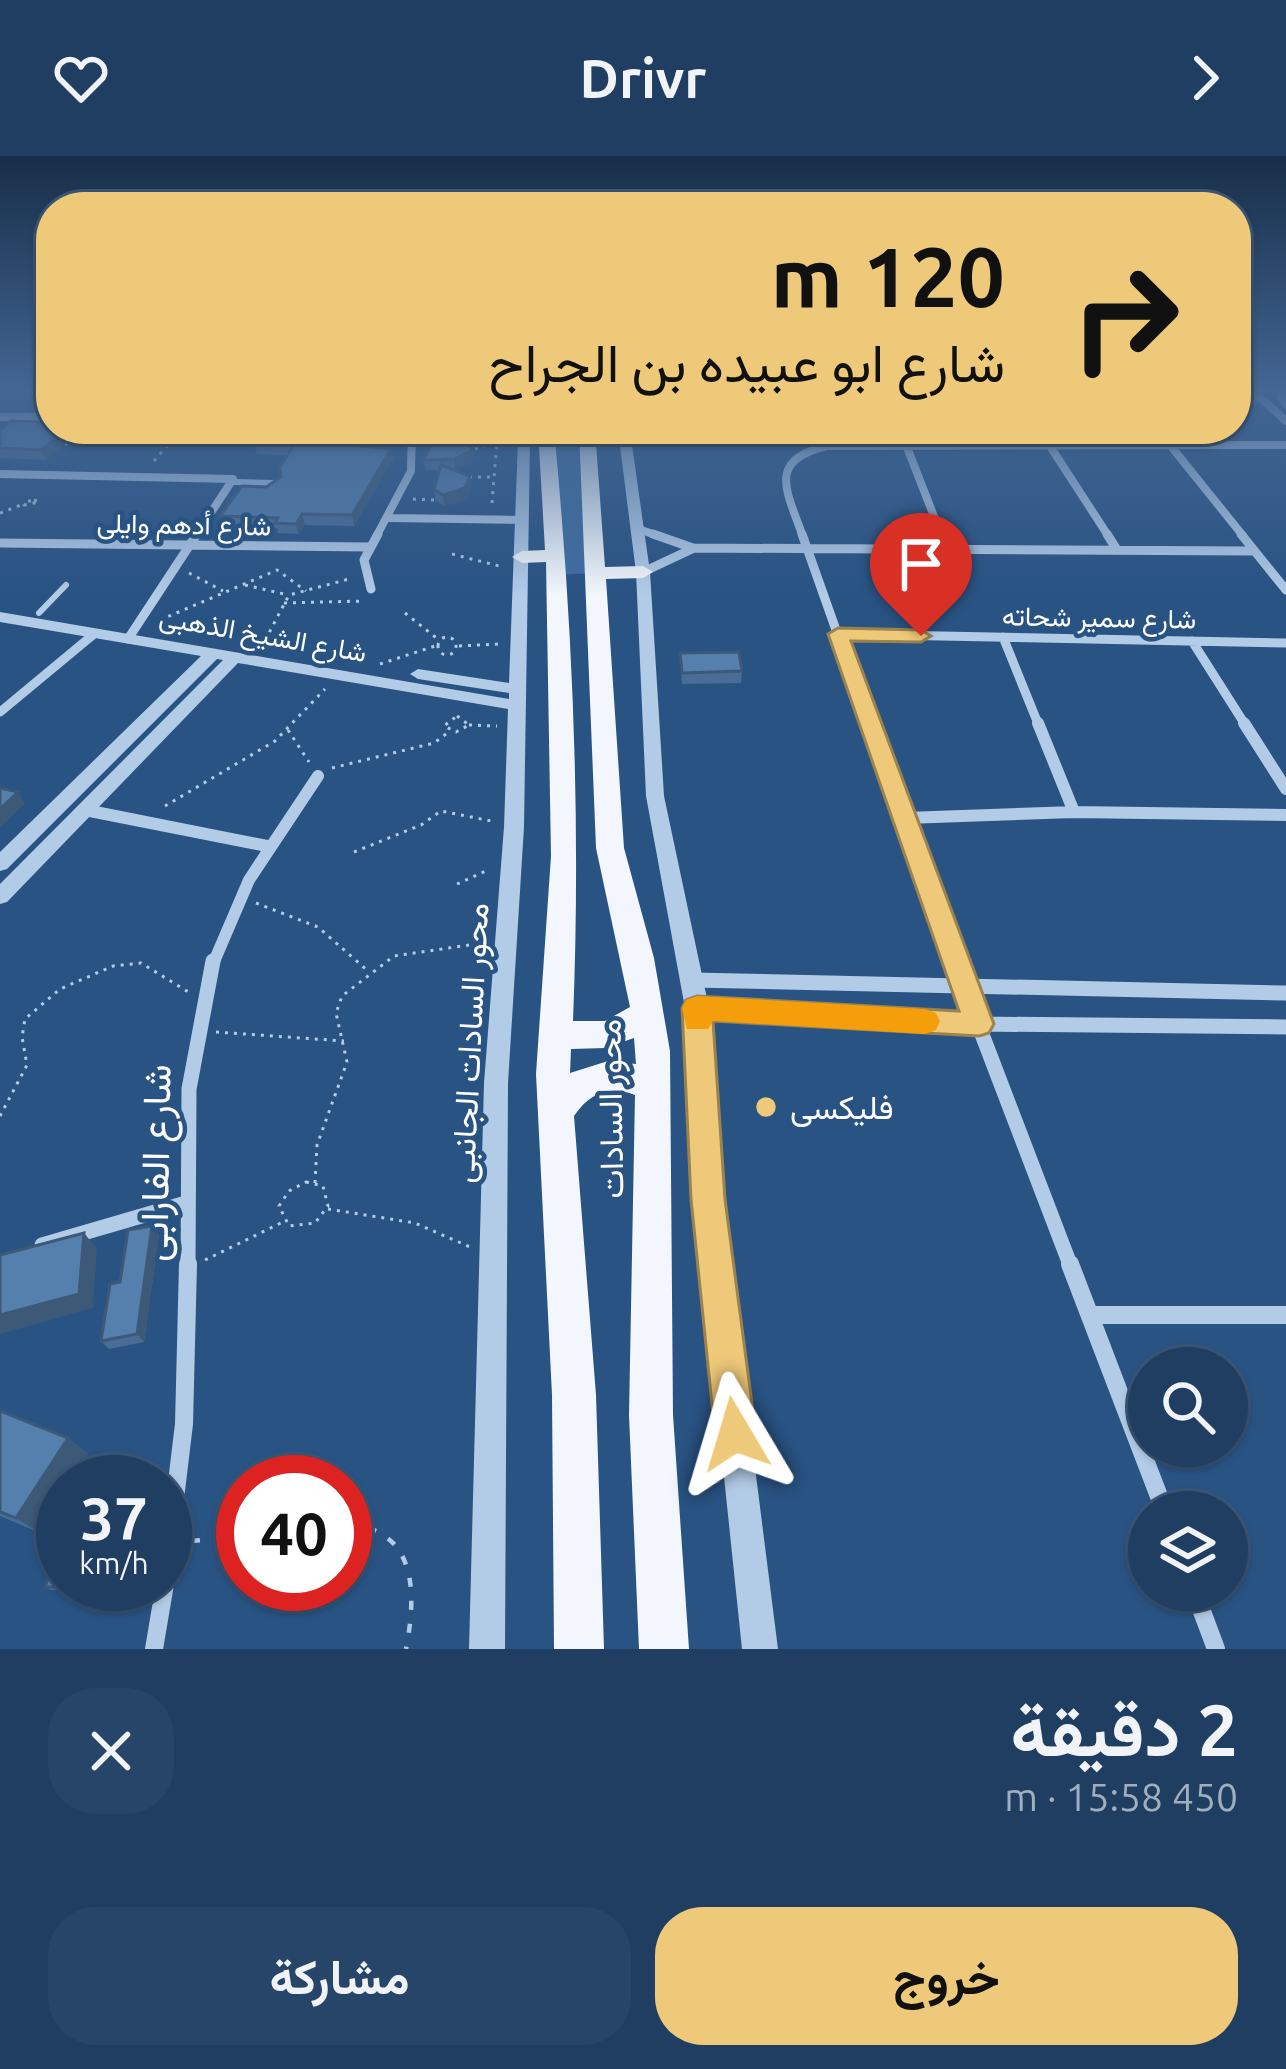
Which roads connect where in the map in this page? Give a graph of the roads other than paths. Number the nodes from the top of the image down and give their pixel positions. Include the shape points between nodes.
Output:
1 (411, 457) edge
2 (532, 457) edge
3 (535, 457) edge
4 (589, 457) edge
5 (628, 457) edge
6 (800, 457) edge
7 (911, 457) edge
8 (1057, 457) edge
9 (1179, 457) edge
10 (0, 474) edge
11 (232, 482) junction
12 (278, 483) edge
13 (634, 516) junction
14 (390, 518) junction
15 (523, 520) junction
16 (0, 543) edge
17 (191, 546) junction
18 (368, 547) junction
19 (693, 548) junction
20 (808, 549) junction
21 (947, 549) junction
22 (1117, 550) junction
23 (1254, 551) junction
24 (533, 562) junction
25 (597, 572) junction
26 (643, 572) junction
27 (66, 585) dead end
28 (370, 589) road end
29 (1286, 590) edge
30 (0, 606) edge
31 (39, 613) junction
32 (0, 617) edge
33 (94, 634) junction
34 (132, 634) junction
35 (838, 634) junction
36 (1003, 637) junction
37 (1192, 641) junction
38 (1286, 643) edge
39 (213, 654) junction
40 (235, 657) junction
41 (518, 707) junction
42 (0, 712) edge
43 (318, 776) road end
44 (1286, 788) edge
45 (85, 810) junction
46 (1074, 812) junction
47 (1286, 815) edge
48 (906, 818) junction
49 (267, 845) junction
50 (0, 865) edge
51 (0, 897) edge
52 (692, 980) junction
53 (964, 988) junction
54 (1286, 993) edge
55 (697, 1008) junction
56 (649, 1010) junction
57 (979, 1024) junction
58 (1286, 1028) edge
59 (554, 1030) junction
60 (649, 1085) junction
61 (556, 1115) junction
62 (186, 1203) junction
63 (21, 1251) edge
64 (1286, 1315) edge
65 (1091, 1316) junction
66 (180, 1455) edge
67 (1157, 1491) edge
68 (160, 1611) edge
69 (1202, 1611) edge
70 (154, 1649) edge
71 (487, 1649) edge
72 (579, 1649) edge
73 (664, 1649) edge
74 (760, 1649) edge
75 (1216, 1649) edge

1 - 14 street
2 - 15 street, محور السادات الجانبى
3 - 24 main road, محور السادات
4 - 25 main road, محور السادات
5 - 13 street
6 - 20 street via 784,470 784,483
7 - 21 street
8 - 22 street
9 - 23 street
10 - 11 street
11 - 12 lane
11 - 17 street
13 - 19 street
13 - 26 street
14 - 15 street
14 - 18 street
15 - 24 street, محور السادات الجانبى
16 - 17 street, شارع أدهم وايلى
17 - 18 street, شارع أدهم وايلى
17 - 34 street
18 - 28 street
19 - 20 street
19 - 26 street
20 - 21 street
20 - 35 street
21 - 22 street
22 - 23 street
23 - 29 street
24 - 41 street, محور السادات الجانبى
24 - 59 main road, محور السادات via 565,856
25 - 26 main road
25 - 56 main road, محور السادات via 610,848
26 - 52 street via 655,796
27 - 31 lane
30 - 31 street, شارع الشيخ الذهبى
31 - 34 street, شارع الشيخ الذهبى
32 - 33 street, شارع الشيخ الذهبى
33 - 34 street, شارع الشيخ الذهبى
33 - 42 street
34 - 39 street, شارع الشيخ الذهبى
34 - 41 street, شارع الشيخ الذهبى via 369,667
35 - 36 street, شارع سمير شحاته
35 - 48 street
36 - 37 street, شارع سمير شحاته
36 - 46 street
37 - 38 street, شارع سمير شحاته
37 - 44 street
39 - 40 street, شارع الشيخ الذهبى
39 - 50 street
40 - 41 street, شارع الشيخ الذهبى
40 - 45 street
41 - 71 street, محور السادات الجانبى via 496,1083
43 - 49 street, شارع الفارابى
45 - 49 street
45 - 51 street
46 - 47 street
46 - 48 street
48 - 53 street
49 - 62 street, شارع الفارابى via 238,898 196,1029 185,1112
52 - 53 street
52 - 55 street
53 - 54 street
53 - 57 street
55 - 57 street
55 - 74 street via 708,1199
56 - 59 main road via 607,1035
56 - 60 main road, محور السادات
57 - 58 street
57 - 65 street
59 - 61 main road, محور السادات
60 - 61 main road via 622,1075 593,1077 569,1092
60 - 73 main road, محور السادات via 652,1439
61 - 72 main road, محور السادات
62 - 63 street
62 - 66 street, شارع الفارابى
64 - 65 street
65 - 67 street
68 - 70 street, شارع الفارابى
69 - 75 street

